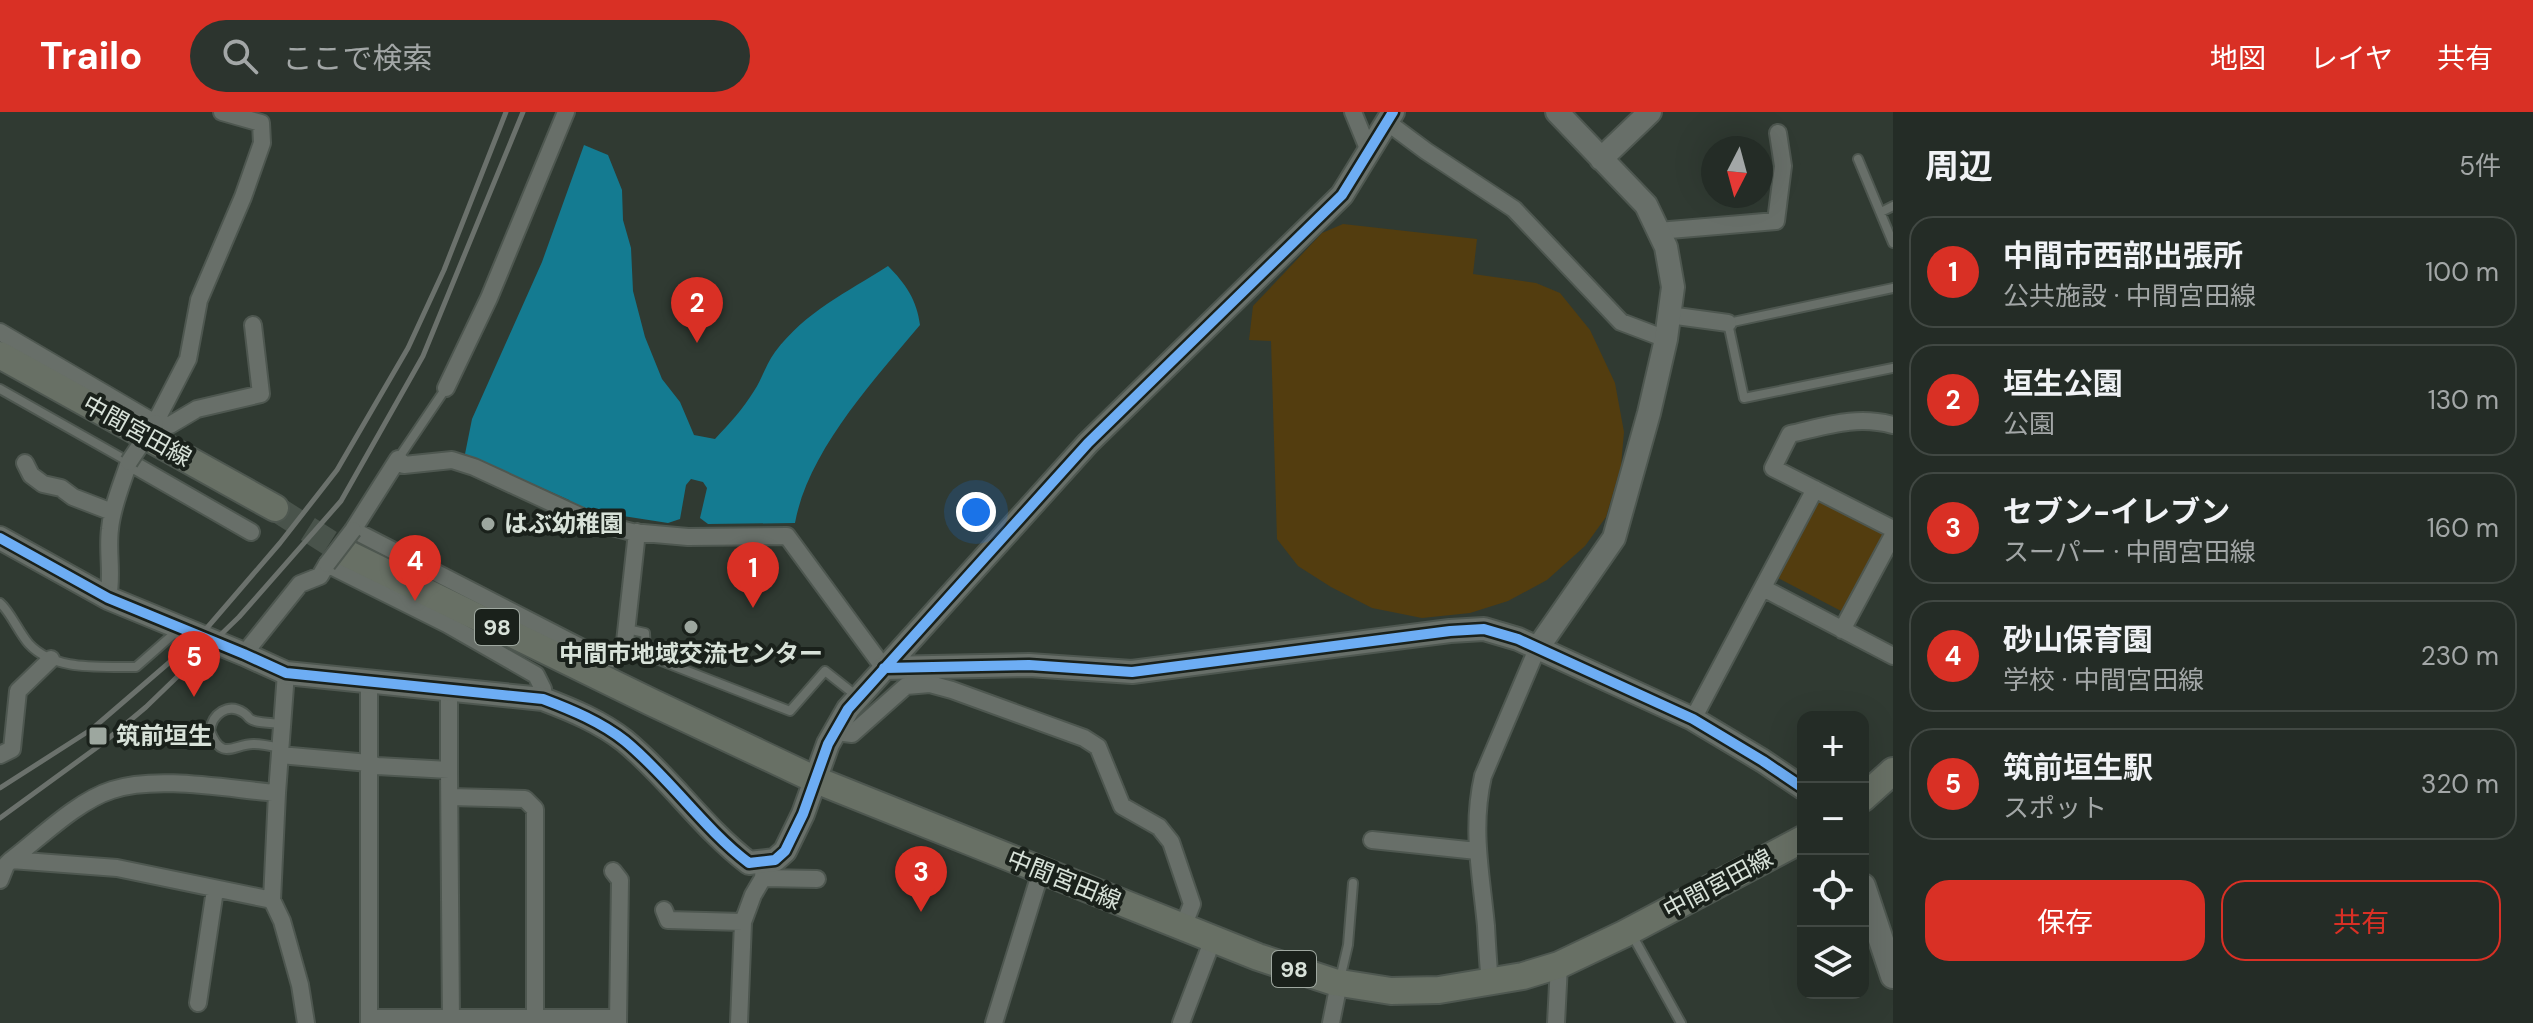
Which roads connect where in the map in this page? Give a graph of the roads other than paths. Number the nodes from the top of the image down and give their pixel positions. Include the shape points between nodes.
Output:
1 (222, 112) edge
2 (566, 112) edge
3 (1353, 112) edge
4 (1557, 112) edge
5 (1649, 113) edge
6 (1390, 117) edge
7 (1778, 133) dead end
8 (1369, 151) junction
9 (1601, 159) junction
10 (1858, 159) dead end
11 (1893, 206) edge
12 (1881, 212) junction
13 (1658, 231) junction
14 (1893, 243) edge
15 (1893, 288) edge
16 (1669, 315) junction
17 (1728, 323) junction
18 (253, 325) dead end
19 (0, 332) edge
20 (1666, 339) junction
21 (0, 355) edge
22 (1893, 368) edge
23 (446, 388) joint
24 (0, 389) edge
25 (155, 423) junction
26 (1893, 425) edge
27 (398, 459) junction
28 (129, 462) junction
29 (25, 463) dead end
30 (1815, 489) junction
31 (275, 508) tunnel mouth
32 (112, 512) junction
33 (251, 532) dead end
34 (637, 532) junction
35 (1893, 532) edge
36 (0, 538) edge
37 (341, 549) junction
38 (1763, 588) junction
39 (108, 598) junction
40 (0, 603) edge
41 (180, 628) junction
42 (627, 629) junction
43 (1842, 630) junction
44 (1537, 649) junction
45 (244, 654) junction
46 (1893, 656) edge
47 (51, 659) junction
48 (884, 668) junction
49 (286, 673) junction
50 (369, 682) junction
51 (449, 691) junction
52 (858, 698) junction
53 (543, 699) junction
54 (1693, 719) junction
55 (282, 724) junction
56 (835, 732) junction
57 (280, 751) junction
58 (0, 755) edge
59 (369, 763) junction
60 (449, 770) junction
61 (1893, 771) edge
62 (816, 780) junction
63 (1797, 784) edge
64 (277, 793) junction
65 (1869, 793) edge
66 (450, 797) junction
67 (1372, 840) dead end
68 (1797, 842) edge
69 (1477, 851) junction
70 (4, 867) edge
71 (764, 870) junction
72 (613, 871) dead end
73 (1041, 871) junction
74 (817, 879) dead end
75 (1353, 883) dead end
76 (215, 890) junction
77 (272, 900) junction
78 (1869, 904) edge
79 (664, 910) dead end
80 (743, 922) junction
81 (1183, 927) junction
82 (1630, 930) junction
83 (1213, 939) junction
84 (1559, 965) junction
85 (1893, 976) edge
86 (1490, 982) junction
87 (1339, 983) junction
88 (198, 1003) dead end
89 (451, 1020) edge
90 (535, 1020) edge
91 (618, 1020) edge
92 (369, 1021) edge
93 (306, 1023) edge
94 (739, 1023) edge
95 (994, 1023) edge
96 (1181, 1023) edge
97 (1331, 1023) edge
98 (1556, 1023) edge
99 (1681, 1023) edge

1 - 25 street via 261,123 262,143 199,300 188,359
2 - 23 street
3 - 8 street
4 - 9 street
5 - 9 street
6 - 8 street
6 - 20 street via 1426,151 1514,209 1621,322
7 - 13 street via 1783,166 1776,221
8 - 48 street via 1342,195 1088,443
9 - 13 street via 1646,205
10 - 12 lane
11 - 12 lane
12 - 14 lane
13 - 16 street via 1673,287
15 - 17 lane
16 - 17 street
16 - 20 street
17 - 22 lane via 1744,398
18 - 25 street via 261,394 197,409 170,425
19 - 25 street
20 - 44 street via 1614,538
21 - 31 main road, 中間宮田線
23 - 27 lane
24 - 28 lane
25 - 28 street, bridge
26 - 30 street via 1856,419 1790,434 1773,468
27 - 34 street via 404,465 452,460 593,522
27 - 37 street
28 - 32 street
28 - 33 street
29 - 32 street via 43,484
30 - 35 street
30 - 38 street
32 - 39 street
34 - 42 street
34 - 48 street via 787,536
35 - 43 street
36 - 39 street
37 - 42 street via 598,656 613,659 624,651
37 - 45 street via 320,576 300,584
37 - 53 street via 447,624 536,675
37 - 62 main road, 中間宮田線 / 98
38 - 43 street
38 - 54 street
39 - 41 street
40 - 47 lane via 31,646
41 - 45 street
41 - 47 lane via 136,667 69,665
42 - 52 lane via 645,633 646,655 790,711 825,671
43 - 46 street
44 - 48 street via 1484,629 1132,672 1029,665
44 - 54 street
44 - 69 street via 1483,776
45 - 49 street
47 - 58 street via 18,691 12,749
48 - 52 street
49 - 50 street
49 - 55 street
50 - 51 street
50 - 59 street
51 - 53 street
51 - 60 street
52 - 56 street
53 - 71 street via 626,742 738,855
54 - 63 street
55 - 57 street
55 - 57 lane via 251,720 231,709 214,717 210,731 213,741 230,750 249,743
56 - 62 street
56 - 81 street via 852,734 906,686 930,684 1084,738 1098,747 1122,806 1159,827 1171,842 1192,904
57 - 59 street
57 - 64 street
59 - 60 street
59 - 92 street
60 - 66 street
61 - 65 main road
62 - 71 street via 785,851
62 - 73 main road, 中間宮田線 / 98
64 - 70 street via 142,783 110,790 83,804
64 - 77 street
66 - 89 street
66 - 90 street via 525,799 535,809
67 - 69 street
68 - 82 main road, 中間宮田線 / 98
69 - 86 street
70 - 76 street via 117,868
71 - 74 street
71 - 80 street
72 - 91 street via 620,880
73 - 81 main road, 中間宮田線 / 98
73 - 95 street
75 - 87 lane
76 - 77 street
76 - 88 street
77 - 93 street via 300,985
78 - 85 main road
79 - 80 street via 668,920
80 - 94 street
81 - 83 main road, 中間宮田線 / 98
82 - 84 main road, 中間宮田線 / 98
82 - 99 lane
83 - 87 main road, 中間宮田線 / 98
83 - 96 street
84 - 86 main road, 中間宮田線 / 98
84 - 98 street
86 - 87 main road, 中間宮田線 / 98 via 1391,991
87 - 97 street
89 - 90 street
89 - 92 street
90 - 91 street

